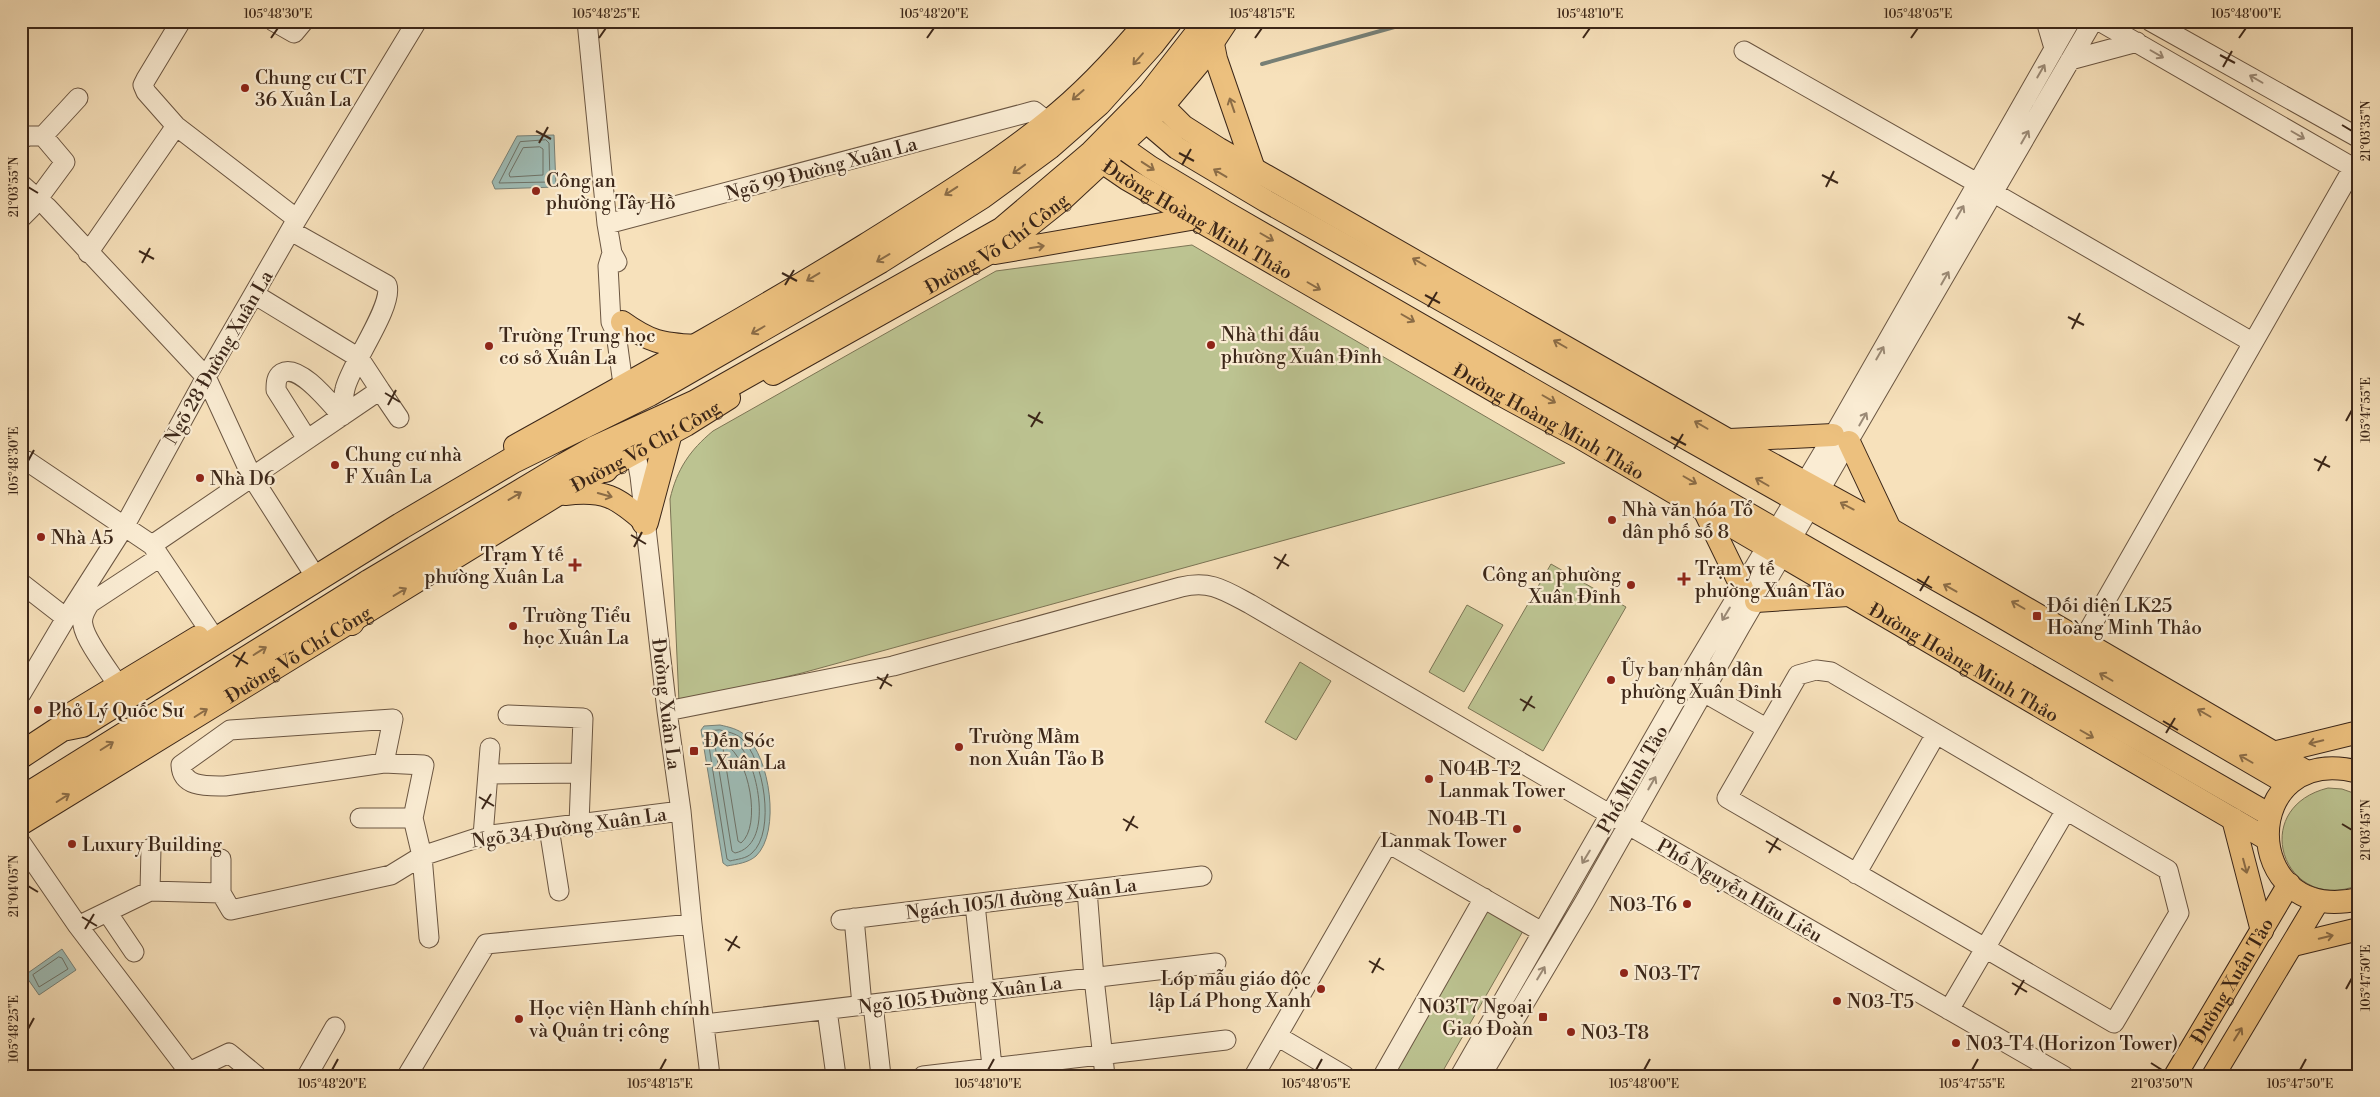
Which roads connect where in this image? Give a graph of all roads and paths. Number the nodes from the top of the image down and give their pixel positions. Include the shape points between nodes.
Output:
1 (181, 21) edge
2 (273, 21) edge
3 (304, 21) edge
4 (417, 21) edge
5 (588, 21) edge
6 (1147, 21) edge
7 (1168, 21) edge
8 (1227, 21) edge
9 (2046, 21) edge
10 (2070, 21) edge
11 (2093, 21) edge
12 (2099, 21) edge
13 (2153, 22) edge
14 (2136, 42) junction
15 (1200, 47) edge
16 (2054, 48) junction
17 (1744, 51) dead end
18 (2070, 60) junction
19 (78, 98) dead end
20 (1149, 108) junction
21 (1041, 117) junction
22 (176, 126) junction
23 (43, 136) junction
24 (2359, 138) edge
25 (21, 139) edge
26 (1106, 150) junction
27 (1254, 168) junction
28 (2356, 170) edge
29 (1977, 183) junction
30 (21, 184) edge
31 (1994, 193) junction
32 (38, 198) junction
33 (1262, 198) junction
34 (1038, 201) junction
35 (1225, 212) junction
36 (21, 218) edge
37 (1196, 218) junction
38 (607, 224) junction
39 (294, 225) junction
40 (999, 248) junction
41 (88, 253) junction
42 (254, 294) junction
43 (619, 327) junction
44 (2252, 342) junction
45 (695, 346) junction
46 (359, 358) junction
47 (653, 371) joint
48 (206, 377) junction
49 (380, 390) junction
50 (725, 393) junction
51 (624, 396) junction
52 (342, 416) junction
53 (399, 418) dead end
54 (671, 424) junction
55 (565, 426) junction
56 (1584, 429) junction
57 (1840, 434) junction
58 (307, 439) junction
59 (634, 442) junction
60 (1723, 448) junction
61 (21, 467) edge
62 (605, 469) joint
63 (252, 477) junction
64 (1812, 494) junction
65 (557, 495) junction
66 (1705, 512) junction
67 (645, 522) junction
68 (124, 527) junction
69 (1890, 529) junction
70 (1787, 548) junction
71 (156, 551) junction
72 (310, 568) junction
73 (21, 583) edge
74 (369, 583) junction
75 (1853, 587) junction
76 (1749, 594) junction
77 (1989, 599) junction
78 (66, 618) junction
79 (351, 622) junction
80 (209, 630) junction
81 (2082, 642) junction
82 (118, 685) junction
83 (1705, 692) junction
84 (21, 694) edge
85 (667, 710) junction
86 (508, 715) dead end
87 (62, 728) junction
88 (1766, 728) junction
89 (2359, 732) edge
90 (1936, 734) junction
91 (2359, 738) edge
92 (490, 748) dead end
93 (2273, 753) junction
94 (21, 756) edge
95 (384, 763) junction
96 (2354, 770) edge
97 (2307, 772) junction
98 (581, 773) junction
99 (490, 774) junction
100 (2288, 784) junction
101 (21, 800) edge
102 (681, 810) junction
103 (2066, 810) junction
104 (2270, 815) junction
105 (1611, 816) junction
106 (360, 818) dead end
107 (413, 818) junction
108 (2233, 819) junction
109 (21, 824) edge
110 (579, 824) junction
111 (1628, 825) junction
112 (549, 828) junction
113 (483, 836) junction
114 (2267, 839) junction
115 (21, 843) edge
116 (150, 848) dead end
117 (422, 856) junction
118 (221, 859) dead end
119 (1856, 874) junction
120 (1202, 876) dead end
121 (2289, 884) junction
122 (1088, 890) junction
123 (150, 891) junction
124 (559, 891) dead end
125 (221, 893) junction
126 (1484, 898) junction
127 (2359, 898) edge
128 (2318, 901) junction
129 (975, 904) junction
130 (107, 912) junction
131 (692, 924) junction
132 (78, 926) junction
133 (2359, 929) edge
134 (2262, 931) junction
135 (1542, 932) junction
136 (429, 938) dead end
137 (2293, 945) junction
138 (1985, 949) junction
139 (134, 952) dead end
140 (1216, 963) dead end
141 (1094, 978) junction
142 (983, 991) junction
143 (867, 1004) junction
144 (828, 1010) junction
145 (1949, 1010) junction
146 (705, 1024) junction
147 (336, 1027) dead end
148 (1277, 1036) junction
149 (1226, 1040) dead end
150 (1103, 1054) junction
151 (993, 1072) edge
152 (190, 1074) edge
153 (1485, 1074) edge
154 (257, 1076) edge
155 (307, 1076) edge
156 (407, 1076) edge
157 (710, 1076) edge
158 (836, 1076) edge
159 (881, 1076) edge
160 (923, 1076) edge
161 (1105, 1076) edge
162 (1254, 1076) edge
163 (1345, 1076) edge
164 (1382, 1076) edge
165 (1460, 1076) edge
166 (2064, 1076) edge
167 (2175, 1076) edge
168 (2213, 1076) edge

1 - 22 street via 144,85 146,92
2 - 3 street via 294,33
4 - 39 street, Ngõ 28 Đường Xuân La
5 - 38 street, Đường Xuân La
6 -> 21 main road via 1087,88
7 -> 51 highway via 1152,44 1098,103 1049,146 981,196 880,260
8 - 15 main road, Đường Võ Chí Công
9 - 16 street
10 - 16 street
11 - 18 street
12 - 14 street
24 -> 13 street
14 - 18 street
14 -> 28 street
15 - 20 highway, Đường Võ Chí Công
27 -> 15 main road via 1216,58
29 -> 16 street
17 - 29 street
31 -> 18 street
19 - 23 street
20 - 26 highway, Đường Võ Chí Công
20 - 27 main road
33 -> 20 main road via 1177,148
21 - 38 street, Ngõ 99 Đường Xuân La
21 -> 45 main road via 970,179
22 - 39 street
22 - 41 street
23 - 25 street
23 - 32 street via 65,162
26 - 34 highway, Đường Võ Chí Công
26 -> 35 main road, Đường Hoàng Minh Thảo via 1150,167
26 - 37 main road, Đường Hoàng Minh Thảo via 1126,179
26 - 40 main road, Đường Võ Chí Công via 1064,198
27 - 33 main road
60 -> 27 main road
28 - 44 street
57 -> 29 street
30 - 32 street
31 - 44 street
57 -> 31 street
32 - 36 street
32 - 41 street
33 - 60 main road
34 - 40 highway
34 - 50 highway, Đường Võ Chí Công via 1003,230
35 - 37 main road
35 -> 56 main road, Đường Hoàng Minh Thảo
40 -> 37 main road
37 -> 56 main road, Đường Hoàng Minh Thảo via 1490,388
38 - 43 street, Đường Xuân La via 612,253 619,266
39 - 42 street, Ngõ 28 Đường Xuân La
39 - 46 street via 387,285 385,304
40 - 50 main road, Đường Võ Chí Công
41 - 48 street
42 - 46 street
42 - 48 street, Ngõ 28 Đường Xuân La
43 - 45 main road via 662,344
43 - 51 street, Đường Xuân La
44 - 81 street
45 - 47 main road
46 - 49 street
46 - 52 street via 345,387
47 - 51 highway
48 - 63 street
48 - 68 street, Ngõ 28 Đường Xuân La
49 - 52 street
49 - 53 street
50 - 54 highway, Đường Võ Chí Công
51 - 55 highway
51 - 59 street, Đường Xuân La
52 - 58 street
52 - 58 street via 298,373 285,371 279,374 276,390
54 - 59 highway, Đường Võ Chí Công
54 - 67 highway
55 - 72 main road via 470,471
55 - 87 highway via 82,724
56 - 66 main road, Đường Hoàng Minh Thảo
56 -> 70 main road, Đường Hoàng Minh Thảo
57 - 60 main road
57 - 64 street
57 - 69 main road
58 - 63 street
59 - 62 highway
59 - 67 street, Đường Xuân La
74 -> 59 highway, Đường Võ Chí Công via 565,466
64 -> 60 main road
61 - 68 street via 27,461
62 - 65 main road, Đường Võ Chí Công
63 - 71 street via 174,528
63 - 72 street
69 -> 64 main road
64 - 70 street, Phố Minh Tảo
64 - 76 street, Phố Minh Tảo
77 -> 64 main road
65 -> 67 main road via 589,491 615,498
79 -> 65 main road, Đường Võ Chí Công
66 - 70 main road, Đường Hoàng Minh Thảo
66 - 76 main road
67 - 85 street, Đường Xuân La
68 - 71 street
68 - 78 street, Ngõ 28 Đường Xuân La
69 - 77 main road
70 - 75 main road, Đường Hoàng Minh Thảo
70 - 76 street, Phố Minh Tảo
71 - 80 street
71 - 82 street via 90,603 84,614 82,625
72 - 80 main road
73 - 78 street
74 - 79 highway
101 -> 74 highway, Đường Võ Chí Công
75 - 76 main road
75 - 104 main road, Đường Hoàng Minh Thảo
75 -> 108 main road, Đường Hoàng Minh Thảo
76 - 83 street, Phố Minh Tảo
76 -> 105 street, Phố Minh Tảo
81 -> 77 main road
100 -> 77 main road
78 - 84 street, Ngõ 28 Đường Xuân La
109 -> 79 main road, Đường Võ Chí Công
80 - 82 main road
93 -> 81 main road
82 - 87 main road via 74,712
83 - 88 street
111 -> 83 street, Phố Minh Tảo
85 - 102 street, Đường Xuân La
85 - 105 street, Phố Nguyễn Hữu Liêu via 893,666 1196,583 1208,584 1250,604
86 - 98 street via 583,718
87 - 94 highway
88 - 90 street via 1798,675 1816,670 1831,672
88 - 119 street via 1727,798
89 -> 93 main road
90 - 103 street
90 - 119 street
91 - 96 main road
92 - 99 street
93 - 97 main road
95 - 95 street via 393,719 230,730 181,765 189,782 225,786
95 - 107 street via 424,765
96 - 97 main road via 2319,768
97 - 100 main road
98 - 99 street
98 - 110 street
99 - 113 street
100 - 104 main road
102 - 110 street, Ngõ 34 Đường Xuân La
102 - 131 street, Đường Xuân La
103 - 138 street
103 - 138 street via 2168,870 2179,913 2114,1024
104 - 114 main road
105 - 111 street, Phố Nguyễn Hữu Liêu
105 -> 135 street, Phố Minh Tảo
106 - 107 street
107 - 117 street
108 - 114 main road, Đường Hoàng Minh Thảo
108 -> 134 main road
110 - 112 street, Ngõ 34 Đường Xuân La
111 - 145 street, Phố Nguyễn Hữu Liêu
153 -> 111 street, Phố Minh Tảo
112 - 113 street, Ngõ 34 Đường Xuân La
112 - 124 street
113 - 117 street, Ngõ 34 Đường Xuân La
114 - 121 main road via 2269,854 2279,874
115 - 132 street
116 - 123 street
117 - 125 street, Ngõ 34 Đường Xuân La via 391,875 230,910
117 - 136 street
118 - 125 street
119 - 138 street
120 - 122 street, Ngách 105/1 đường Xuân La
121 - 128 main road
121 - 134 main road, Đường Xuân Tảo
122 - 129 street, Ngách 105/1 đường Xuân La
122 - 141 street
123 - 125 street
123 - 130 street
126 - 135 street
126 - 148 street via 1388,843
126 - 164 street
127 - 128 main road via 2339,903
128 - 137 main road, Đường Xuân Tảo
129 - 142 street
129 - 143 street, Ngách 105/1 đường Xuân La via 848,919
130 - 132 street
130 - 139 street
131 - 146 street, Đường Xuân La
131 - 156 street via 486,944
132 - 152 street
137 -> 133 main road
134 - 167 main road, Đường Xuân Tảo
135 - 165 street, Phố Minh Tảo
168 -> 137 main road, Đường Xuân Tảo
138 - 145 street
140 - 141 street, Ngõ 105 Đường Xuân La
141 - 142 street, Ngõ 105 Đường Xuân La
141 - 150 street
142 - 143 street, Ngõ 105 Đường Xuân La
142 - 151 street
143 - 144 street, Ngõ 105 Đường Xuân La
143 - 159 street
144 - 146 street, Ngõ 105 Đường Xuân La
144 - 158 street
145 - 166 street, Phố Nguyễn Hữu Liêu
146 - 157 street, Đường Xuân La
147 - 155 street
148 - 162 street
148 - 163 street
149 - 150 street
150 - 151 street
150 - 161 street
151 - 160 street
152 - 154 street via 229,1053

